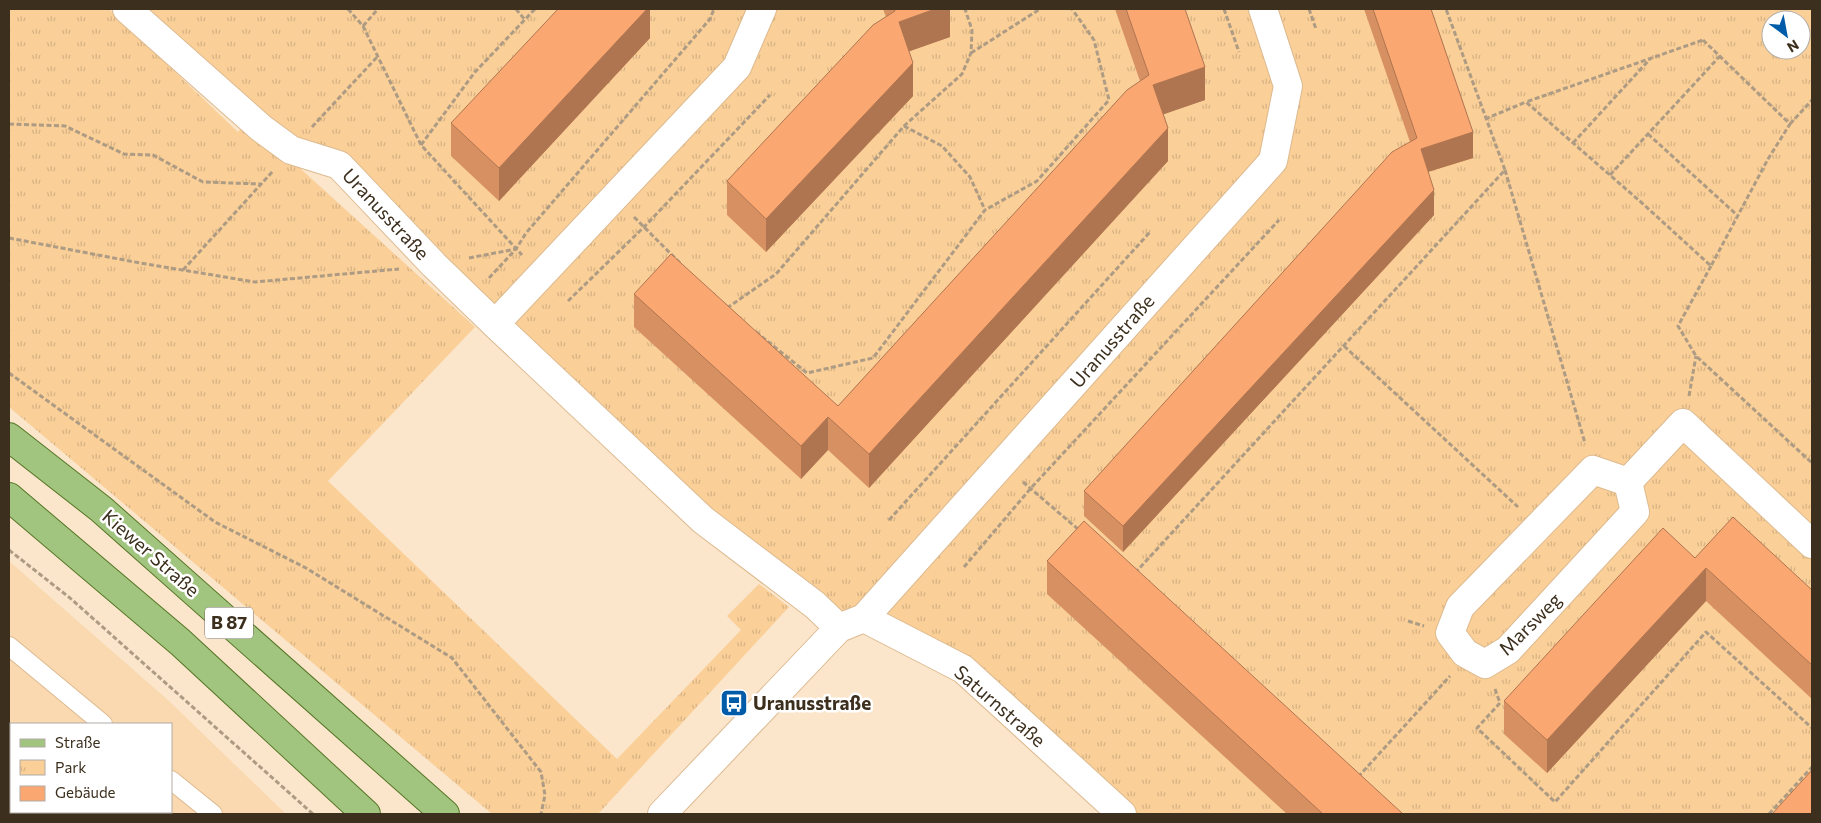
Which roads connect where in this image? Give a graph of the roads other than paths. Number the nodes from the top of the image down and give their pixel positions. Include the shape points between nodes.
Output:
1 (127, 9) edge
2 (762, 9) edge
3 (1263, 9) edge
4 (495, 324) junction
5 (9, 437) edge
6 (1628, 482) junction
7 (9, 497) edge
8 (1812, 544) edge
9 (864, 618) junction
10 (838, 628) junction
11 (9, 646) edge
12 (103, 723) edge
13 (172, 781) edge
14 (213, 814) edge
15 (366, 814) edge
16 (445, 814) edge
17 (662, 814) edge
18 (1122, 814) edge

1 - 4 street, Uranusstraße via 261,128 292,150 339,165 434,266
2 - 4 street via 737,67
3 - 9 street, Uranusstraße via 1288,86 1273,161
4 - 10 street, Uranusstraße via 703,520 814,605
5 - 16 main road, Kiewer Straße / B 87 via 101,509
6 - 6 street, Marsweg via 1635,512 1508,650 1477,660 1465,653 1450,633 1460,607 1593,470
6 - 8 street via 1683,423
7 - 15 main road, B 87 via 180,642
9 - 10 street, Uranusstraße
9 - 18 street, Saturnstraße via 963,670
10 - 17 street, Uranusstraße
11 - 12 lane
13 - 14 lane

